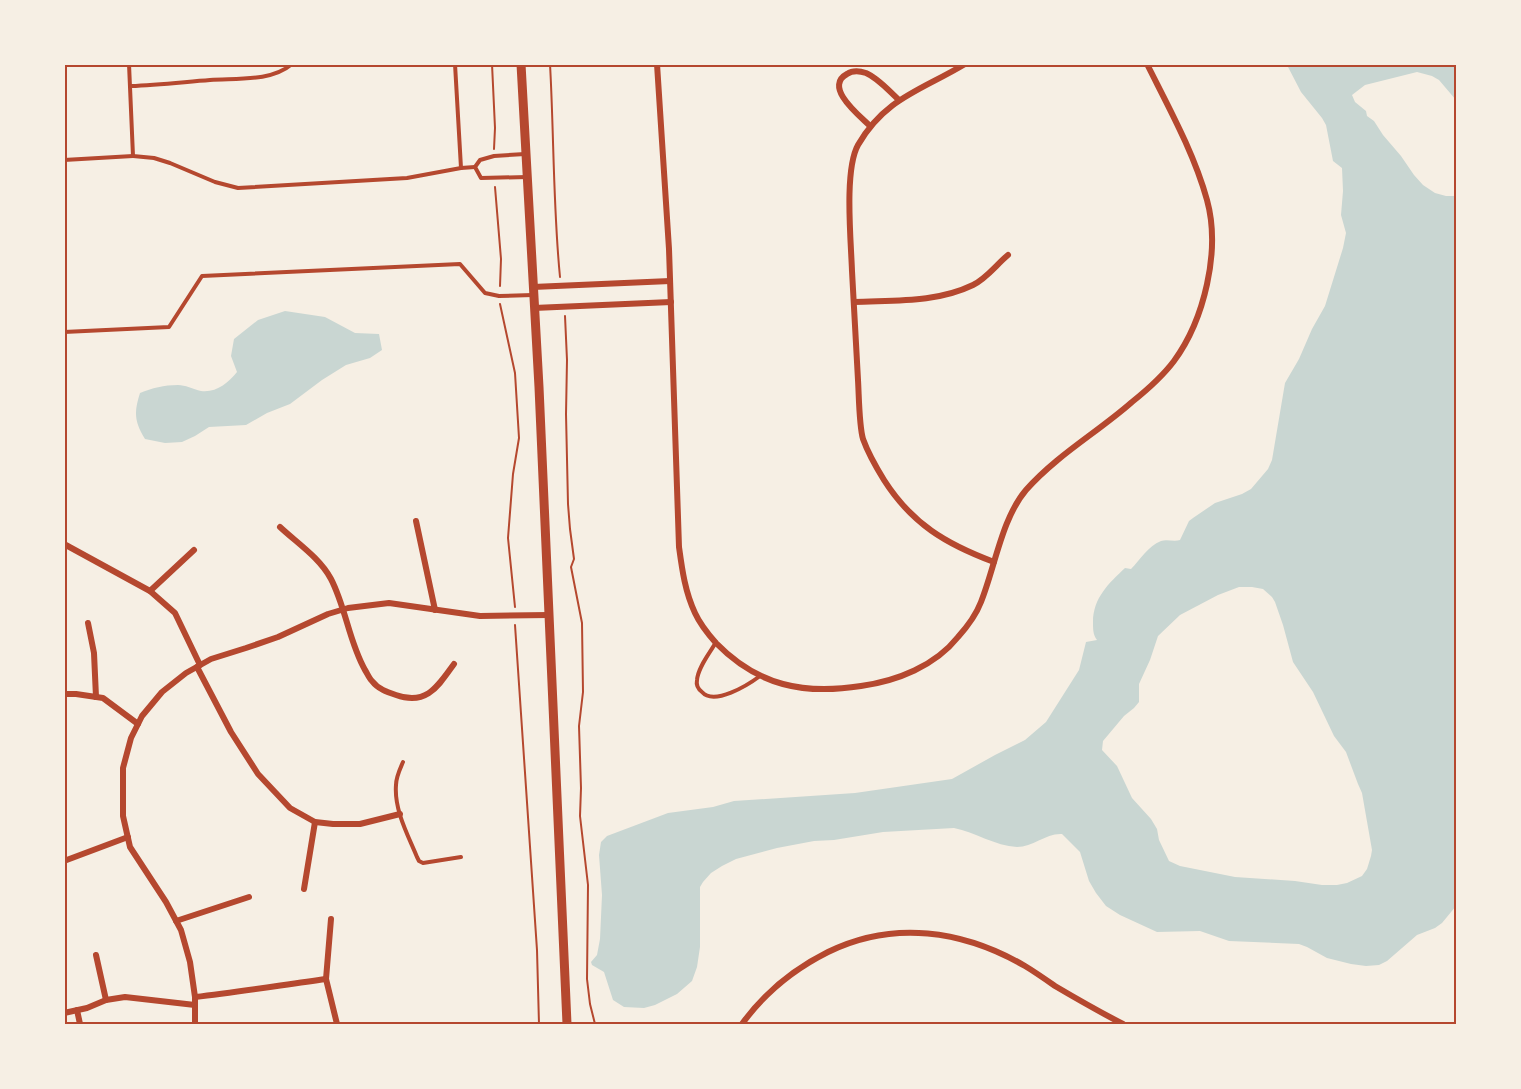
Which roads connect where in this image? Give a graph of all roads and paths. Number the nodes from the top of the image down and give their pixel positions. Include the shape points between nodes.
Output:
1 (129, 64) edge
2 (292, 64) edge
3 (455, 64) edge
4 (521, 64) edge
5 (550, 64) edge
6 (657, 64) edge
7 (965, 64) edge
8 (1147, 64) edge
9 (130, 86) junction
10 (899, 100) junction
11 (870, 126) junction
12 (525, 154) junction
13 (133, 156) junction
14 (64, 160) edge
15 (475, 167) junction
16 (461, 168) junction
17 (527, 177) junction
18 (1008, 255) dead end
19 (670, 281) junction
20 (562, 285) junction
21 (533, 291) junction
22 (671, 302) junction
23 (854, 302) junction
24 (564, 306) junction
25 (534, 308) junction
26 (501, 310) dead end
27 (64, 332) edge
28 (416, 520) dead end
29 (279, 527) dead end
30 (64, 544) edge
31 (194, 550) dead end
32 (994, 562) junction
33 (150, 591) junction
34 (343, 610) junction
35 (435, 610) junction
36 (549, 615) junction
37 (515, 616) junction
38 (88, 623) dead end
39 (716, 642) junction
40 (454, 664) dead end
41 (198, 666) junction
42 (760, 676) junction
43 (64, 694) edge
44 (96, 697) junction
45 (138, 724) junction
46 (403, 762) dead end
47 (400, 814) junction
48 (315, 822) junction
49 (128, 837) junction
50 (461, 857) dead end
51 (64, 861) edge
52 (304, 889) dead end
53 (249, 897) dead end
54 (331, 919) dead end
55 (176, 921) junction
56 (96, 955) dead end
57 (326, 979) junction
58 (195, 997) junction
59 (106, 1000) junction
60 (195, 1005) junction
61 (76, 1011) junction
62 (64, 1013) edge
63 (80, 1024) edge
64 (195, 1024) edge
65 (337, 1024) edge
66 (539, 1024) edge
67 (567, 1024) edge
68 (595, 1024) edge
69 (742, 1024) edge
70 (1123, 1024) edge

1 - 9 lane
2 - 9 lane via 284,71 264,76
3 - 16 lane
4 - 12 street
5 - 20 path
6 - 19 street
7 - 10 street
8 - 32 street via 1195,164 1208,202 1212,241 1206,290 1185,344 1159,378 1050,466 1024,492 1011,514
9 - 13 lane
10 - 11 street
10 - 11 street via 867,74 846,74 841,79 841,95
11 - 23 street via 856,148 850,176
12 - 15 lane via 487,158
12 - 17 street
13 - 14 lane
13 - 16 lane via 154,158 237,188 407,178
15 - 16 lane
15 - 17 lane via 482,178
17 - 21 street
18 - 23 street via 974,284 951,293 918,300
19 - 20 street
19 - 22 street
20 - 21 street
21 - 25 street
21 - 27 lane via 499,296 485,292 460,264 202,276 169,327
22 - 24 street
22 - 39 street via 682,577 695,613
23 - 32 street via 863,438 877,469 911,515 938,536
24 - 25 street
24 - 68 path via 568,504 574,560 571,567 582,623 580,816 588,885 587,980
25 - 36 street
26 - 37 path via 515,373 519,438 508,538
28 - 35 street
29 - 34 street via 320,563
30 - 33 street
31 - 33 street
32 - 42 street via 973,617 957,639 925,666 896,678 843,689 803,689
33 - 41 street via 175,613
34 - 35 street via 389,603
34 - 40 street via 359,658 372,681 383,691 417,698 436,688
34 - 41 street
35 - 37 street
36 - 37 street
36 - 67 street
37 - 66 path
38 - 44 street
39 - 42 street via 729,656
39 - 42 lane via 697,679 697,687 704,695 722,696
41 - 45 street via 162,692
41 - 48 street via 231,732 258,774 290,808
43 - 44 street
44 - 45 street
45 - 49 street via 123,768 123,816
46 - 47 lane via 396,782
47 - 48 street via 360,824
47 - 50 lane via 419,861
48 - 52 street
49 - 51 street
49 - 55 street via 130,847
53 - 55 street
54 - 57 street
55 - 58 street via 190,962
56 - 59 street
57 - 58 street
57 - 65 street
58 - 60 street
59 - 60 street via 124,997
59 - 61 street
60 - 64 street
61 - 62 street
61 - 63 street
69 - 70 street via 769,992 806,963 842,945 888,933 947,935 995,951

